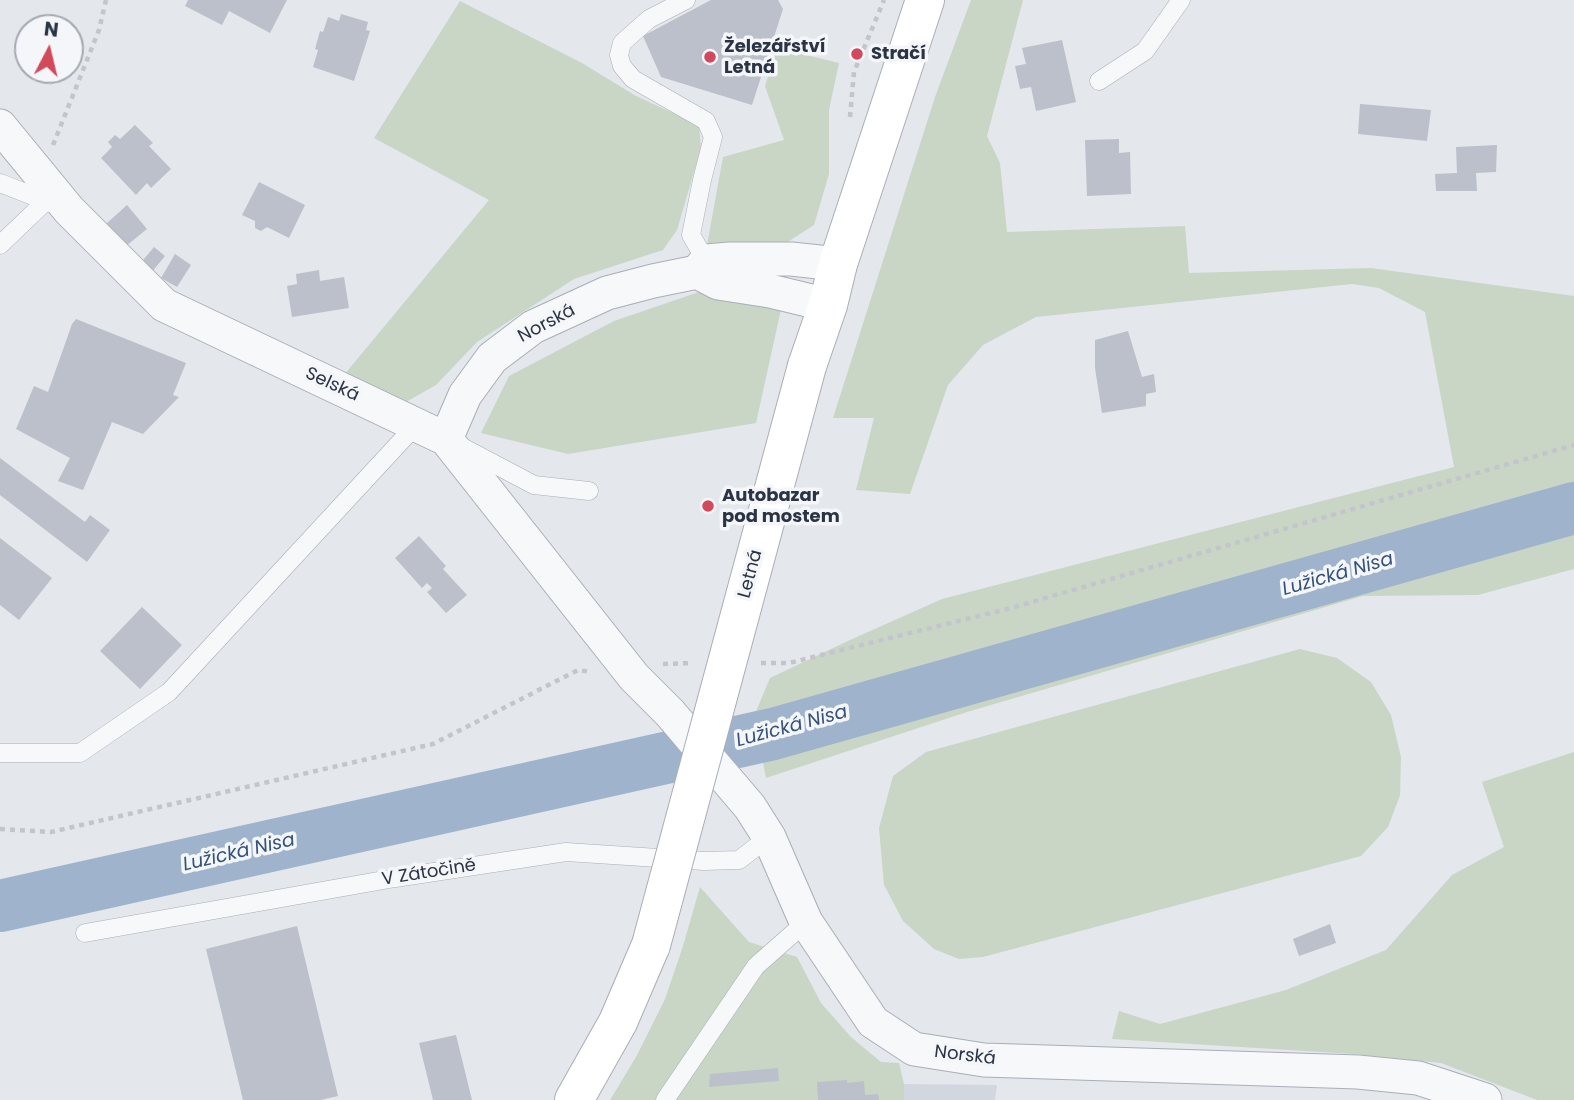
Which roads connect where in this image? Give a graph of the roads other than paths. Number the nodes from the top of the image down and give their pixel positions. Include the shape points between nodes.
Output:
1 (686, 0) edge
2 (925, 0) edge
3 (1181, 0) edge
4 (1099, 81) dead end
5 (0, 126) edge
6 (0, 183) edge
7 (52, 195) junction
8 (0, 245) edge
9 (838, 264) junction
10 (701, 267) junction
11 (828, 305) junction
12 (415, 425) junction
13 (446, 439) junction
14 (589, 491) dead end
15 (634, 677) joint
16 (0, 753) edge
17 (769, 837) junction
18 (806, 922) junction
19 (85, 933) dead end
20 (574, 1100) edge
21 (665, 1100) edge
22 (1485, 1100) edge

1 - 10 lane via 649,19 622,43 618,55 634,79 706,121 713,137 691,235
2 - 9 street, Letná
3 - 4 lane via 1145,51
5 - 7 street, Selská
6 - 7 lane
7 - 8 lane
7 - 12 street, Selská via 164,305
9 - 10 street, Norská via 791,259
9 - 11 street, Letná
10 - 11 street via 718,283
10 - 13 street, Norská via 607,293 533,327 492,358 465,395
11 - 20 street, Letná, bridge via 807,366 651,945 618,1022
12 - 13 street, Selská
12 - 16 lane via 169,692 80,753
13 - 14 lane via 534,485
13 - 15 street, Selská
15 - 17 street, Norská via 750,807
17 - 18 street, Norská
17 - 19 lane, V Zátočině via 739,860 566,852
18 - 21 lane via 756,966
18 - 22 street, Norská via 873,1022 914,1049 984,1060 1358,1072 1418,1078

